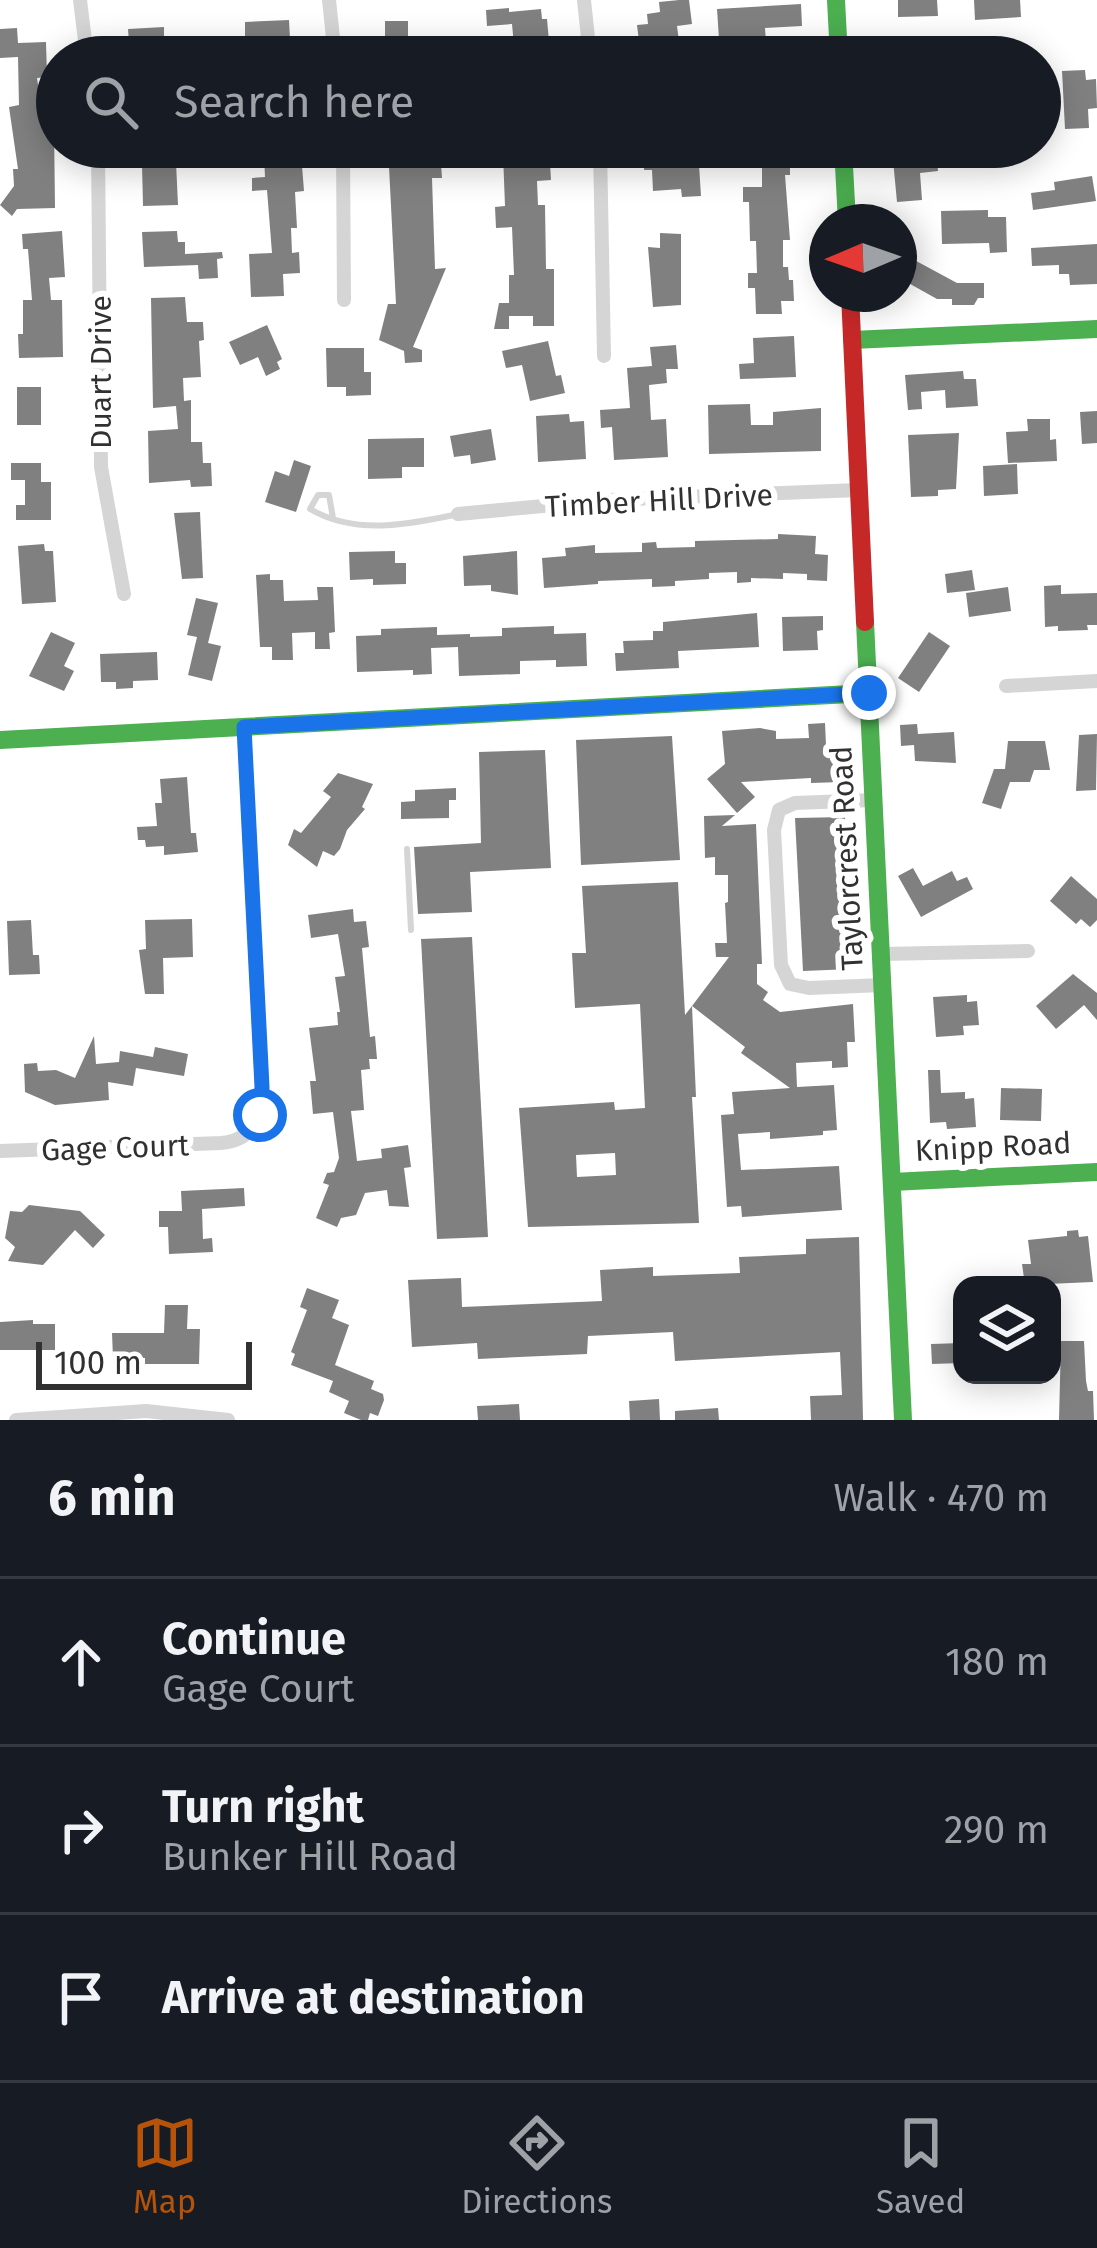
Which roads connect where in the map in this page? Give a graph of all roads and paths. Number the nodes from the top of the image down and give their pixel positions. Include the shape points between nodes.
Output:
1 (80, 0) edge
2 (329, 0) edge
3 (584, 0) edge
4 (836, 0) edge
5 (84, 36) edge
6 (333, 36) edge
7 (588, 36) edge
8 (837, 36) edge
9 (98, 168) edge
10 (343, 168) edge
11 (600, 168) edge
12 (844, 168) edge
13 (846, 204) edge
14 (344, 300) dead end
15 (851, 312) edge
16 (1097, 329) edge
17 (852, 340) junction
18 (604, 356) dead end
19 (860, 490) junction
20 (458, 514) joint
21 (333, 518) junction
22 (124, 594) dead end
23 (1097, 681) edge
24 (1006, 686) dead end
25 (869, 693) junction
26 (244, 727) junction
27 (0, 740) edge
28 (874, 800) junction
29 (407, 849) dead end
30 (411, 930) dead end
31 (1028, 950) dead end
32 (881, 954) junction
33 (883, 985) junction
34 (0, 1151) edge
35 (1097, 1172) edge
36 (892, 1182) junction
37 (16, 1420) edge
38 (228, 1420) edge
39 (904, 1420) edge

1 - 5 street
2 - 6 street
3 - 7 street
4 - 8 street
9 - 22 street, Duart Drive via 101,466
10 - 14 street
11 - 18 street
12 - 13 street
15 - 17 street, Taylorcrest Road
16 - 17 street
17 - 19 street, Taylorcrest Road
19 - 20 street, Timber Hill Drive
19 - 25 street, Taylorcrest Road
20 - 21 lane via 356,526
21 - 21 lane via 310,509 318,494 329,495
23 - 24 street
25 - 26 street
25 - 28 street, Taylorcrest Road
26 - 27 street
26 - 34 street, Gage Court via 262,1087 251,1132 220,1144
28 - 32 street, Taylorcrest Road
28 - 33 street via 795,802 779,810 774,830 781,965 790,984
29 - 30 lane
31 - 32 street
32 - 33 street, Taylorcrest Road
33 - 36 street, Taylorcrest Road
35 - 36 street, Knipp Road
36 - 39 street, Taylorcrest Road
37 - 38 street via 146,1411

